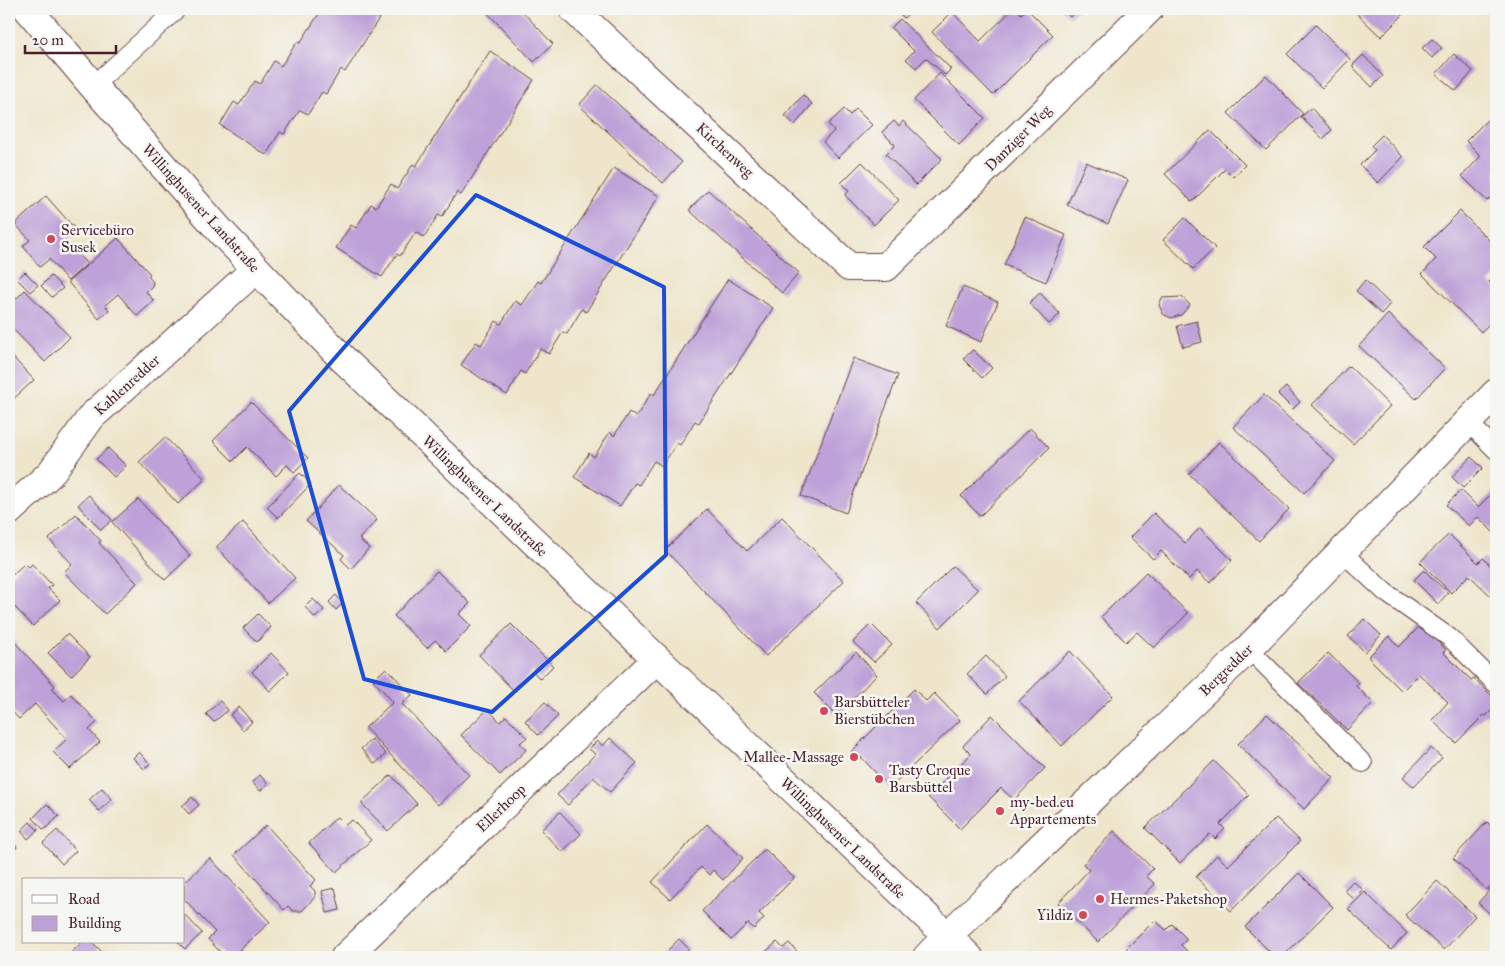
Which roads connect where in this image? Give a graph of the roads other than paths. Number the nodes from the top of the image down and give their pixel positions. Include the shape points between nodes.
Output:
1 (28, 9) edge
2 (177, 9) edge
3 (573, 9) edge
4 (1149, 9) edge
5 (93, 86) junction
6 (886, 267) joint
7 (256, 269) junction
8 (1496, 393) edge
9 (1468, 422) junction
10 (1496, 450) edge
11 (9, 512) edge
12 (1342, 552) junction
13 (1249, 649) junction
14 (657, 659) junction
15 (1496, 684) edge
16 (1363, 763) dead end
17 (946, 936) junction
18 (345, 957) edge
19 (927, 957) edge
20 (969, 957) edge

1 - 5 street, Willinghusener Landstraße
2 - 5 lane
3 - 6 street, Kirchenweg via 849,266
4 - 6 street, Danziger Weg
5 - 7 street, Willinghusener Landstraße
7 - 11 street, Kahlenredder via 92,416 50,474
7 - 14 street, Willinghusener Landstraße via 350,366
8 - 9 street, Bergredder
9 - 10 lane
9 - 12 street, Bergredder
12 - 13 street, Bergredder
12 - 15 lane via 1384,592 1450,638
13 - 16 lane
13 - 17 street, Bergredder
14 - 17 street, Willinghusener Landstraße
14 - 18 street, Ellerhoop
17 - 19 street, Bergredder
17 - 20 street, Willinghusener Landstraße

